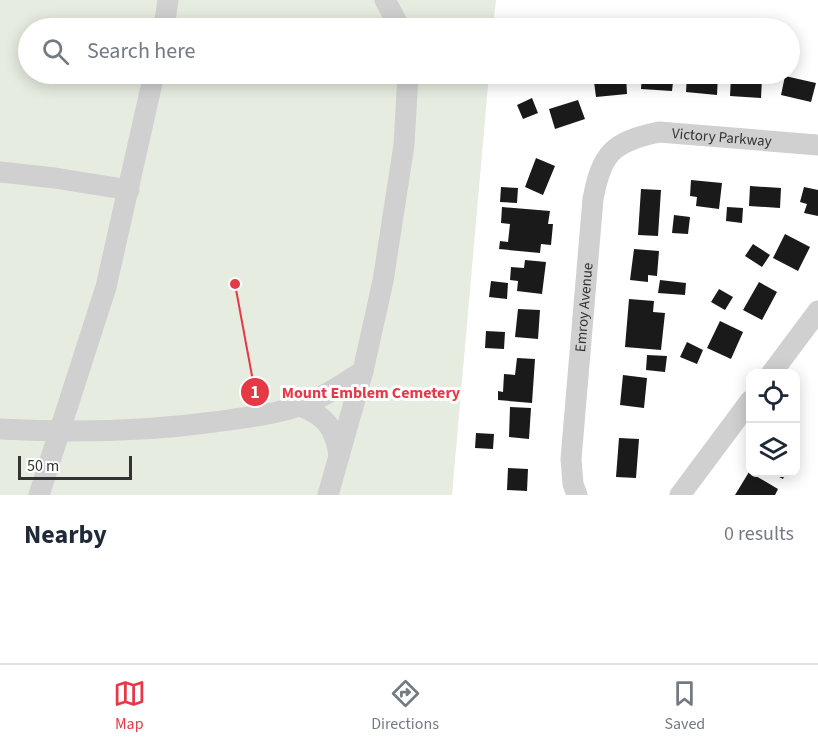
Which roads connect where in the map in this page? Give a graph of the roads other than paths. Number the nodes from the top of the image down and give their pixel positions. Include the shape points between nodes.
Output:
1 (168, 0) edge
2 (385, 0) edge
3 (165, 18) edge
4 (395, 18) edge
5 (152, 84) edge
6 (407, 84) edge
7 (625, 142) joint
8 (818, 145) edge
9 (0, 172) edge
10 (129, 190) junction
11 (818, 311) edge
12 (775, 369) edge
13 (363, 371) junction
14 (300, 406) junction
15 (746, 406) edge
16 (0, 429) edge
17 (60, 432) junction
18 (339, 455) junction
19 (575, 489) edge
20 (39, 495) edge
21 (328, 495) edge
22 (680, 495) edge

1 - 3 street
2 - 4 street
5 - 10 street
6 - 13 street via 395,205
7 - 8 street, Victory Parkway via 659,132
7 - 19 street, Emroy Avenue via 611,151 598,176 593,199 571,459
9 - 10 street
10 - 17 street via 106,286
11 - 12 street
13 - 14 street
13 - 18 street
14 - 17 street via 232,420 143,431
14 - 18 street via 312,410 329,425
15 - 22 street
16 - 17 street
17 - 20 street
18 - 21 street

